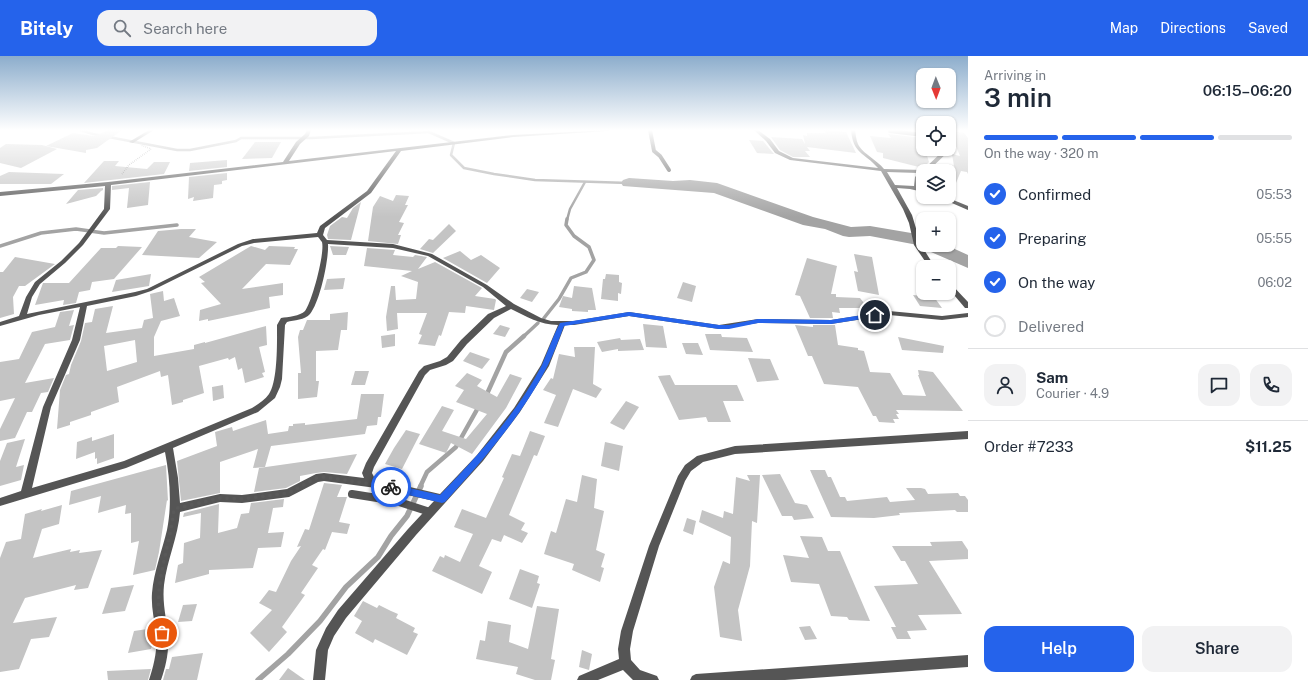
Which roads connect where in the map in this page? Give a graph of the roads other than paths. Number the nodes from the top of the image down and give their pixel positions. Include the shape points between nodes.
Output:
1 (288, 159) edge
2 (315, 159) edge
3 (392, 159) edge
4 (662, 159) edge
5 (793, 159) edge
6 (871, 159) edge
7 (285, 163) junction
8 (669, 170) dead end
9 (883, 170) junction
10 (916, 172) edge
11 (108, 184) junction
12 (892, 186) junction
13 (916, 188) edge
14 (0, 194) edge
15 (956, 203) edge
16 (968, 208) edge
17 (323, 239) junction
18 (927, 260) edge
19 (956, 293) edge
20 (84, 304) junction
21 (511, 306) junction
22 (968, 306) edge
23 (968, 315) edge
24 (23, 316) junction
25 (0, 324) edge
26 (562, 324) junction
27 (968, 435) edge
28 (168, 446) junction
29 (378, 484) junction
30 (352, 494) dead end
31 (25, 495) junction
32 (442, 499) junction
33 (0, 502) edge
34 (174, 509) junction
35 (427, 510) junction
36 (968, 661) edge
37 (625, 664) junction
38 (155, 680) edge
39 (319, 680) edge
40 (582, 680) edge
41 (653, 680) edge
42 (696, 680) edge

1 - 7 street
2 - 7 street
3 - 17 street via 370,192 322,227
4 - 8 lane
5 - 9 street
6 - 9 street
7 - 11 street
9 - 10 street
9 - 12 street
11 - 14 street
11 - 24 street via 107,209 94,228 63,262 37,283
12 - 13 street
12 - 18 street via 908,212 916,241
15 - 16 street
17 - 20 street via 253,241 228,250 149,290
17 - 21 street via 393,246 430,255 485,286
17 - 28 street via 326,249 309,309 302,316 284,320 281,325 278,384 274,393 267,402 255,410
19 - 22 street
20 - 24 street
20 - 31 street via 76,340 47,407
21 - 26 street via 539,320
21 - 29 street via 491,316 450,359 427,368 422,373 369,466 367,473 370,480
23 - 26 street via 942,318 889,313 831,322 758,321 719,327 629,314
24 - 25 street
26 - 32 street via 544,366 517,410 480,458
27 - 37 street via 735,450 700,459 688,468 681,479 654,546 627,631
28 - 31 street via 126,464
28 - 34 street via 175,479
29 - 32 street
29 - 34 street via 324,477 316,478 289,493 242,499 220,498
30 - 35 lane via 396,501
31 - 33 street
32 - 35 street
34 - 38 street via 172,530 166,547 158,592 162,651
35 - 39 street via 330,632 322,650
36 - 42 street
37 - 40 street
37 - 41 street via 636,675

